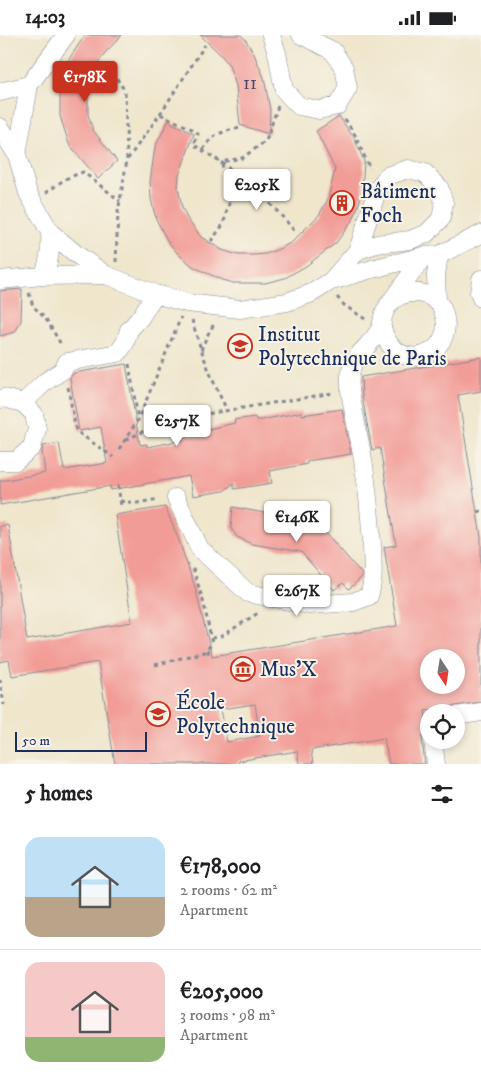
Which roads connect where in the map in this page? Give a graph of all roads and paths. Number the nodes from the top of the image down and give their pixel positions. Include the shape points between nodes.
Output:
1 (66, 35) edge
2 (271, 35) edge
3 (301, 35) edge
4 (205, 45) dead end
5 (108, 65) dead end
6 (29, 85) junction
7 (284, 90) junction
8 (0, 93) edge
9 (337, 106) junction
10 (160, 115) junction
11 (0, 127) edge
12 (240, 128) dead end
13 (203, 150) junction
14 (17, 155) junction
15 (128, 160) junction
16 (221, 162) junction
17 (377, 191) junction
18 (120, 201) junction
19 (33, 202) junction
20 (50, 232) junction
21 (296, 233) dead end
22 (481, 234) edge
23 (211, 241) dead end
24 (358, 250) junction
25 (432, 255) junction
26 (43, 276) junction
27 (111, 276) junction
28 (24, 278) junction
29 (481, 279) edge
30 (0, 280) edge
31 (328, 283) junction
32 (155, 294) junction
33 (481, 298) edge
34 (391, 301) junction
35 (437, 302) junction
36 (187, 303) junction
37 (229, 308) junction
38 (382, 327) junction
39 (125, 343) junction
40 (370, 343) junction
41 (390, 346) junction
42 (200, 350) junction
43 (66, 364) junction
44 (350, 390) junction
45 (0, 399) edge
46 (23, 403) junction
47 (228, 410) junction
48 (138, 420) junction
49 (126, 440) junction
50 (119, 449) dead end
51 (113, 457) dead end
52 (0, 461) edge
53 (118, 485) dead end
54 (170, 499) joint
55 (120, 501) junction
56 (121, 506) dead end
57 (189, 558) dead end
58 (280, 599) junction
59 (212, 638) junction
60 (207, 650) junction
61 (209, 657) dead end
62 (155, 665) dead end
63 (0, 679) edge
64 (4, 705) dead end
65 (481, 712) edge
66 (465, 714) edge
67 (434, 749) edge
68 (436, 764) edge

1 - 6 lane
2 - 7 lane via 278,53
3 - 9 lane via 333,51 344,68 348,88
4 - 10 path
5 - 15 path via 125,91
6 - 8 lane
6 - 14 lane
7 - 9 lane via 299,106 318,110
7 - 16 path via 266,141 242,158
9 - 17 path via 355,135
10 - 13 path via 194,130 198,134 194,145
10 - 15 path
11 - 14 lane
12 - 13 path via 208,140
13 - 16 path
14 - 19 lane
15 - 18 path
16 - 21 path via 279,211
16 - 23 path via 229,186 229,204 223,225
17 - 24 lane
17 - 24 lane via 387,176 408,169 424,173 439,187 444,203 441,219 426,234 410,240
18 - 19 path via 83,172 65,179
18 - 27 path
19 - 20 lane
20 - 26 lane via 51,248
20 - 27 lane via 76,254
22 - 25 lane
24 - 31 lane
25 - 31 lane
25 - 34 lane
25 - 35 lane
26 - 27 lane
26 - 28 lane
27 - 32 lane
28 - 30 lane
28 - 43 path via 33,306 61,341
29 - 33 lane
31 - 37 lane via 287,302
31 - 38 path via 344,305
32 - 36 lane
32 - 39 lane via 129,330
34 - 35 lane via 400,295 419,293
34 - 38 lane
35 - 41 lane via 443,310 446,325 436,348 418,357 398,353
36 - 37 lane
36 - 42 path
36 - 48 path
37 - 42 path via 217,319
38 - 40 lane
38 - 41 lane
39 - 43 lane via 118,353
39 - 48 path
40 - 41 lane
40 - 44 lane via 357,355 350,371
42 - 47 path
43 - 46 lane
43 - 51 path via 76,431
44 - 47 path
44 - 58 lane via 363,456 370,519 373,583 369,597 309,605
45 - 46 lane
46 - 52 lane via 34,414 37,429 32,447 16,461
47 - 49 path via 164,421
48 - 49 path
49 - 50 path
53 - 55 path
54 - 55 path via 137,503
54 - 58 lane via 200,549 220,569 248,593
55 - 56 path
57 - 59 path
58 - 59 path via 222,636
59 - 60 path
60 - 61 path
60 - 62 path
63 - 64 path
65 - 66 lane
67 - 68 lane

